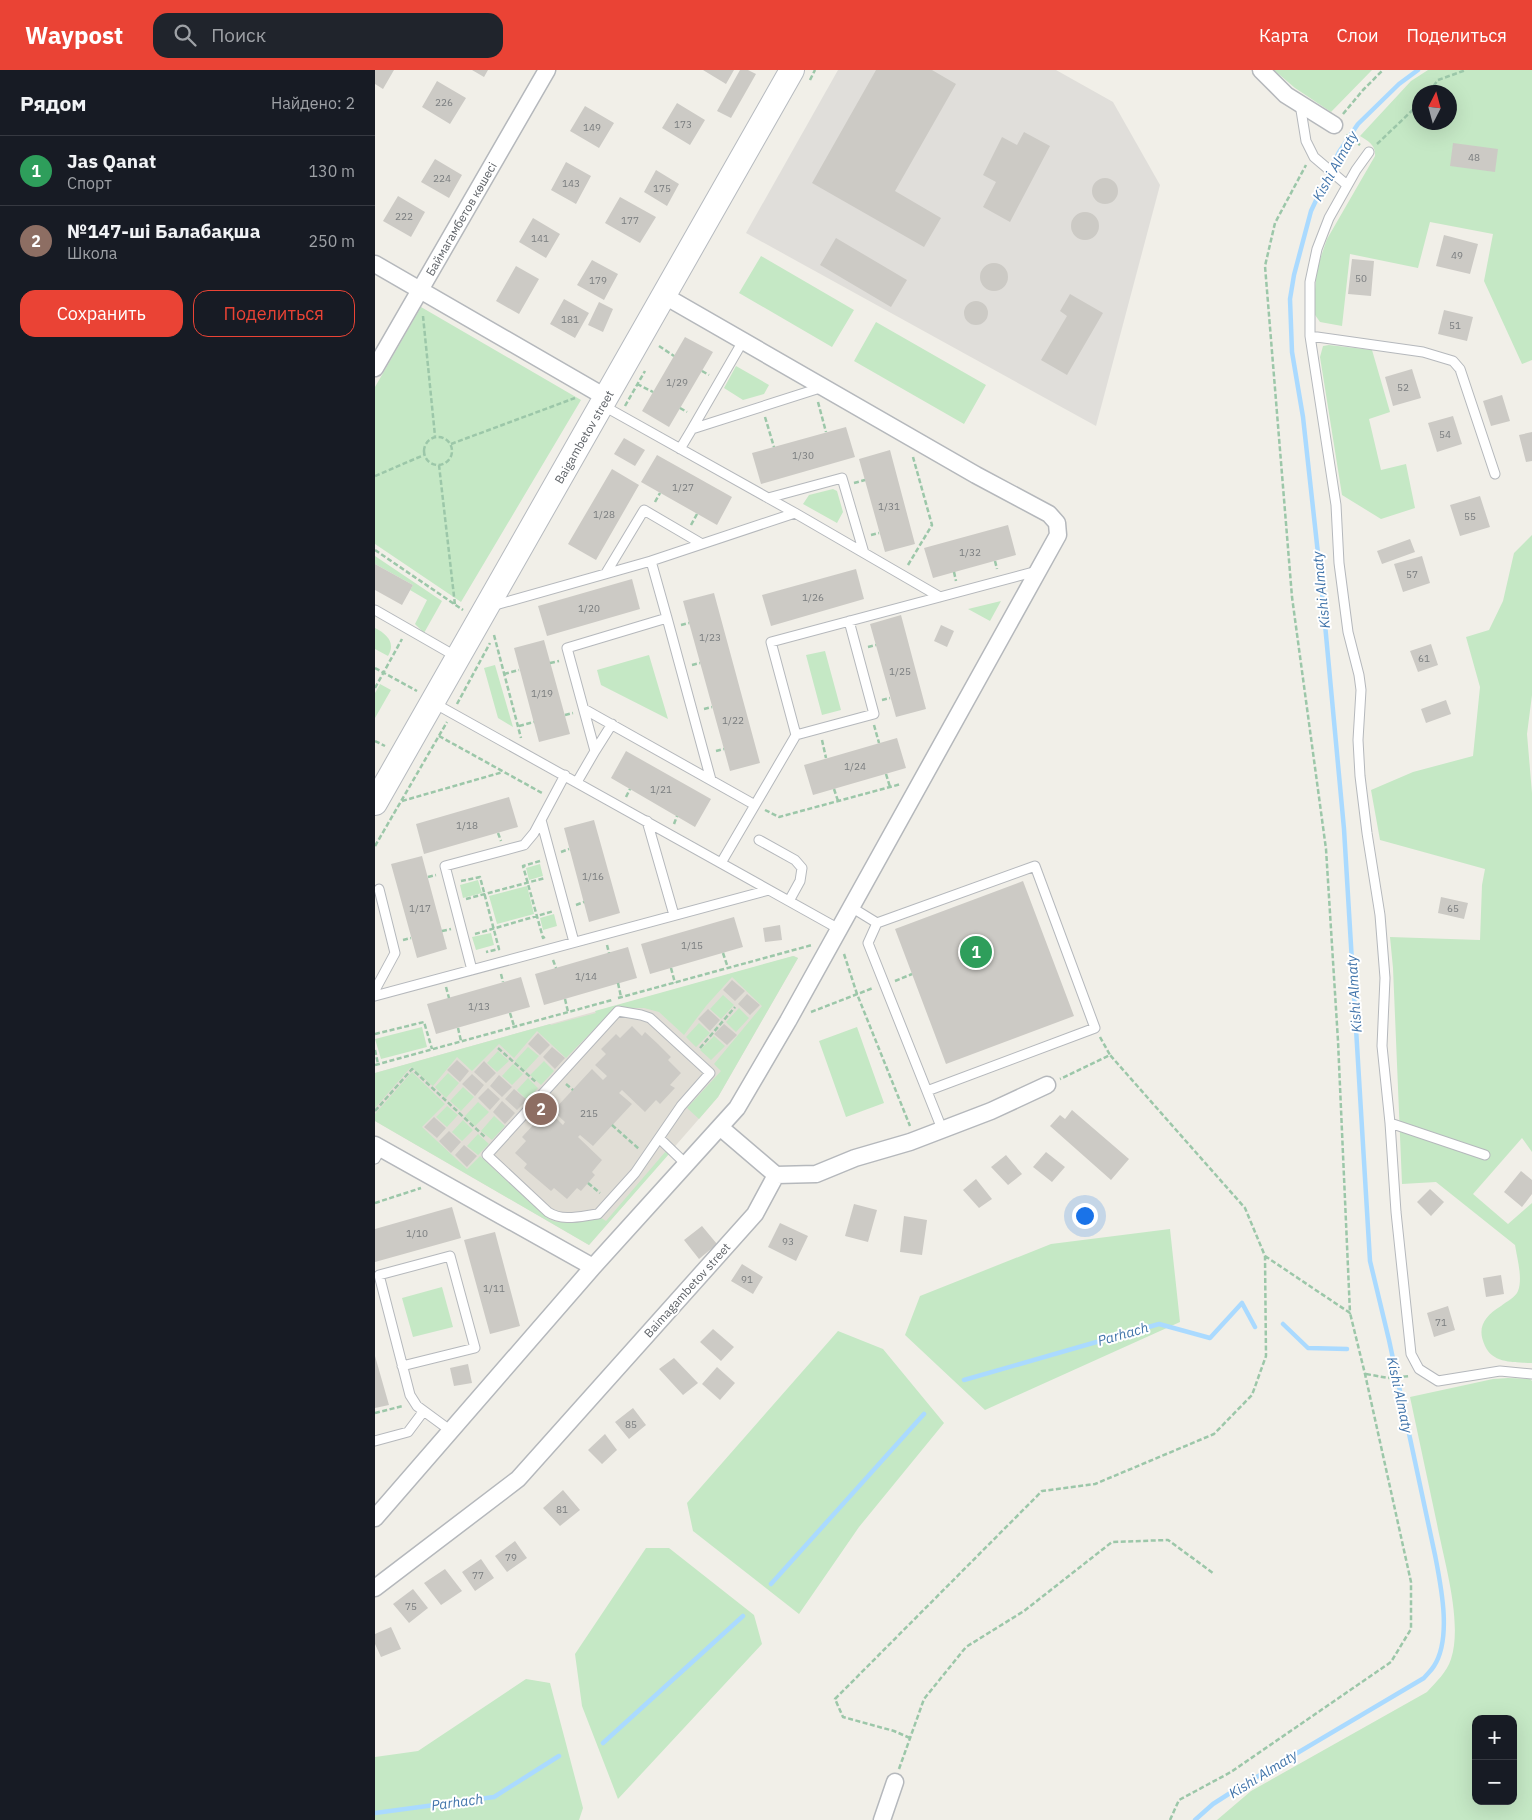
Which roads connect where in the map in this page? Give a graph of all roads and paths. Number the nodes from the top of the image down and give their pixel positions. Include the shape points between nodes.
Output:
1 (547, 70) edge
2 (792, 70) edge
3 (1261, 70) edge
4 (1383, 70) edge
5 (1466, 70) edge
6 (1434, 85) edge
7 (1299, 104) junction
8 (1412, 110) edge
9 (1337, 128) junction
10 (1366, 150) junction
11 (1313, 155) junction
12 (1347, 185) junction
13 (375, 264) edge
14 (420, 290) junction
15 (663, 295) junction
16 (1310, 336) junction
17 (743, 341) junction
18 (659, 346) dead end
19 (674, 356) dead end
20 (375, 368) edge
21 (637, 384) dead end
22 (819, 389) junction
23 (653, 392) dead end
24 (597, 399) junction
25 (762, 407) junction
26 (692, 429) junction
27 (826, 432) dead end
28 (435, 436) junction
29 (907, 436) junction
30 (451, 444) junction
31 (773, 447) dead end
32 (680, 449) junction
33 (424, 455) junction
34 (439, 465) junction
35 (1495, 474) dead end
36 (375, 476) edge
37 (768, 498) junction
38 (795, 514) junction
39 (702, 544) junction
40 (375, 550) edge
41 (864, 553) junction
42 (651, 561) junction
43 (1039, 570) junction
44 (606, 574) junction
45 (902, 575) junction
46 (940, 597) junction
47 (455, 605) junction
48 (375, 610) edge
49 (667, 618) junction
50 (486, 621) junction
51 (849, 621) junction
52 (408, 629) junction
53 (457, 657) junction
54 (375, 668) edge
55 (519, 670) dead end
56 (384, 673) junction
57 (504, 674) junction
58 (375, 688) edge
59 (426, 698) junction
60 (584, 709) junction
61 (871, 714) junction
62 (534, 722) dead end
63 (612, 724) junction
64 (518, 727) junction
65 (819, 729) junction
66 (796, 735) junction
67 (439, 736) dead end
68 (375, 741) edge
69 (879, 743) dead end
70 (389, 749) dead end
71 (595, 751) junction
72 (525, 753) junction
73 (826, 758) dead end
74 (504, 772) junction
75 (887, 774) dead end
76 (565, 775) junction
77 (923, 778) junction
78 (711, 780) junction
79 (577, 782) junction
80 (890, 787) junction
81 (834, 789) dead end
82 (552, 798) junction
83 (401, 801) dead end
84 (838, 801) junction
85 (375, 803) edge
86 (755, 805) junction
87 (541, 820) junction
88 (647, 821) junction
89 (759, 840) dead end
90 (551, 859) junction
91 (721, 863) junction
92 (556, 876) junction
93 (528, 883) junction
94 (450, 884) junction
95 (379, 889) dead end
96 (769, 890) junction
97 (485, 894) junction
98 (789, 901) junction
99 (455, 902) junction
100 (851, 907) junction
101 (565, 908) junction
102 (674, 915) junction
103 (537, 916) junction
104 (877, 923) junction
105 (494, 929) junction
106 (571, 931) junction
107 (837, 934) junction
108 (464, 938) junction
109 (574, 942) junction
110 (723, 953) dead end
111 (469, 958) junction
112 (671, 968) dead end
113 (729, 968) junction
114 (472, 970) junction
115 (912, 974) dead end
116 (618, 983) dead end
117 (675, 983) junction
118 (885, 984) junction
119 (375, 990) edge
120 (857, 994) junction
121 (375, 996) edge
122 (565, 998) dead end
123 (621, 998) junction
124 (735, 1007) dead end
125 (569, 1012) junction
126 (510, 1013) dead end
127 (788, 1021) junction
128 (514, 1027) junction
129 (458, 1028) dead end
130 (1095, 1028) junction
131 (375, 1034) edge
132 (461, 1041) junction
133 (498, 1048) dead end
134 (432, 1049) junction
135 (375, 1050) edge
136 (1110, 1055) junction
137 (693, 1057) junction
138 (377, 1064) edge
139 (1047, 1084) joint
140 (545, 1091) junction
141 (927, 1092) junction
142 (375, 1111) edge
143 (1391, 1123) junction
144 (612, 1125) dead end
145 (721, 1128) junction
146 (942, 1129) junction
147 (659, 1138) junction
148 (915, 1140) junction
149 (494, 1146) junction
150 (377, 1151) edge
151 (1485, 1155) dead end
152 (687, 1165) junction
153 (776, 1175) junction
154 (441, 1182) junction
155 (588, 1183) dead end
156 (610, 1201) junction
157 (375, 1203) edge
158 (1265, 1256) junction
159 (593, 1267) junction
160 (1350, 1313) junction
161 (402, 1366) junction
162 (1365, 1374) junction
163 (1532, 1374) edge
164 (1415, 1375) dead end
165 (415, 1403) junction
166 (376, 1408) dead end
167 (423, 1412) junction
168 (376, 1413) edge
169 (451, 1431) junction
170 (375, 1441) edge
171 (375, 1518) edge
172 (1213, 1574) dead end
173 (375, 1588) edge
174 (911, 1738) junction
175 (895, 1782) joint
176 (882, 1820) edge
177 (1170, 1820) edge

1 - 14 street, Баймагамбетов көшесі
2 - 15 street, Baigambetov street
3 - 7 street
4 - 9 path via 1363,90
5 - 6 path via 1438,80
7 - 9 street
7 - 11 lane via 1306,141
8 - 10 path
9 - 10 path
10 - 12 lane
11 - 12 lane
11 - 160 path via 1275,223 1265,266 1292,596 1326,848
12 - 16 lane via 1321,237 1314,261 1310,282
13 - 14 street
14 - 20 street, Баймагамбетов көшесі
14 - 24 street
14 - 28 path
15 - 17 street
15 - 24 street, Baigambetov street
16 - 35 lane via 1423,352 1453,361 1460,369
16 - 143 lane via 1336,505 1347,632 1361,690 1360,776 1380,915 1385,978 1382,1046
17 - 22 street
17 - 26 lane
18 - 19 path
21 - 23 path
22 - 25 lane
22 - 27 path
22 - 29 street
24 - 30 path
24 - 32 lane
24 - 50 street, Baigambetov street
25 - 26 lane
25 - 31 path
26 - 32 lane
28 - 30 path via 445,438
28 - 33 path via 425,445
29 - 43 street via 1053,518 1058,535
29 - 45 path via 932,525
30 - 34 path via 451,458
32 - 37 lane
33 - 34 path
33 - 36 path
34 - 47 path
37 - 38 lane
37 - 41 lane via 842,478
38 - 39 lane
38 - 41 lane
39 - 42 lane
39 - 44 lane via 644,510
40 - 47 path
41 - 45 lane
42 - 44 lane
42 - 49 lane
43 - 46 lane
43 - 77 street
44 - 50 lane
45 - 46 lane
46 - 51 lane
47 - 50 path
48 - 52 lane
49 - 60 lane via 567,648
49 - 78 lane
50 - 53 street, Baigambetov street
50 - 57 path
51 - 61 lane via 874,714
51 - 66 lane via 771,642
52 - 53 lane
52 - 56 path
53 - 59 street, Baigambetov street
54 - 56 path
55 - 57 path
56 - 58 path
56 - 59 path
57 - 64 path
59 - 72 lane
59 - 85 street, Baigambetov street
60 - 63 lane
60 - 71 lane
61 - 65 lane
61 - 69 path
62 - 64 path
63 - 71 lane
63 - 78 lane
64 - 72 path
65 - 66 lane
65 - 73 path
66 - 86 lane
67 - 74 path
68 - 70 path
71 - 79 lane
72 - 76 lane
74 - 82 path
74 - 83 path
75 - 80 path
76 - 79 lane
76 - 82 lane
77 - 80 path
77 - 100 street
78 - 86 lane
79 - 88 lane
80 - 84 path
81 - 84 path
82 - 87 lane
84 - 86 path via 779,817
86 - 91 lane
87 - 90 lane
87 - 94 lane via 524,845 445,866
88 - 91 lane
88 - 102 lane
89 - 98 lane via 795,860 802,868 800,881
90 - 92 lane
90 - 93 path via 523,866
91 - 96 lane
92 - 93 path
92 - 101 lane
93 - 97 path
93 - 103 path
94 - 97 path via 480,877
94 - 99 lane
95 - 119 lane via 395,953
96 - 98 lane
96 - 102 lane
97 - 99 path
97 - 105 path
98 - 107 lane
99 - 108 lane
100 - 104 lane
100 - 107 street
101 - 103 path
101 - 106 lane
102 - 109 lane
103 - 105 path
103 - 106 path via 543,938
104 - 118 lane via 868,942
104 - 130 lane via 1035,866
105 - 108 path
105 - 111 path via 499,948
106 - 109 lane
107 - 113 path
107 - 120 path
107 - 127 street
108 - 111 lane
109 - 114 lane
110 - 113 path
111 - 114 lane
112 - 117 path
113 - 117 path
114 - 121 lane
115 - 118 path
116 - 123 path
117 - 123 path
118 - 120 path
118 - 141 lane
120 - 127 path
120 - 148 path
122 - 125 path
123 - 125 path
124 - 137 path
125 - 128 path
126 - 128 path
127 - 145 street via 746,1095
128 - 132 path
129 - 132 path
130 - 136 path
130 - 141 lane
131 - 134 path via 424,1022
132 - 134 path
133 - 140 path
134 - 138 path
135 - 138 path
136 - 139 path
136 - 158 path via 1245,1208
137 - 140 lane via 650,1018 618,1011
137 - 147 lane via 710,1074 681,1106
139 - 146 street via 991,1111
140 - 149 lane
141 - 146 lane
142 - 149 path via 412,1069
143 - 151 lane
143 - 163 lane via 1400,1250 1411,1354 1415,1365 1437,1381 1500,1371
144 - 147 path via 639,1149
145 - 152 street
145 - 153 street
146 - 148 street
147 - 152 lane
147 - 156 lane via 635,1173
148 - 153 street via 816,1174
149 - 156 lane via 487,1155 552,1215 567,1218 598,1214
150 - 154 street
152 - 159 street
153 - 173 street, Baimagambetov street via 755,1214 518,1479
154 - 157 path
154 - 159 street
155 - 156 path
158 - 160 path
158 - 174 path via 1266,1356 1252,1395 1214,1434 1095,1484 1042,1491 835,1699 843,1717
159 - 169 street
160 - 162 path
161 - 161 lane via 379,1275 450,1256 475,1348
161 - 165 lane
162 - 164 path via 1388,1378
162 - 177 path via 1411,1582 1411,1629 1391,1662 1231,1772 1179,1800
165 - 167 lane
165 - 168 path
166 - 168 path
167 - 169 lane
167 - 170 lane via 409,1432
169 - 171 street
172 - 174 path via 1168,1540 1112,1542 1024,1611 966,1647 925,1699
174 - 175 path
175 - 176 street

